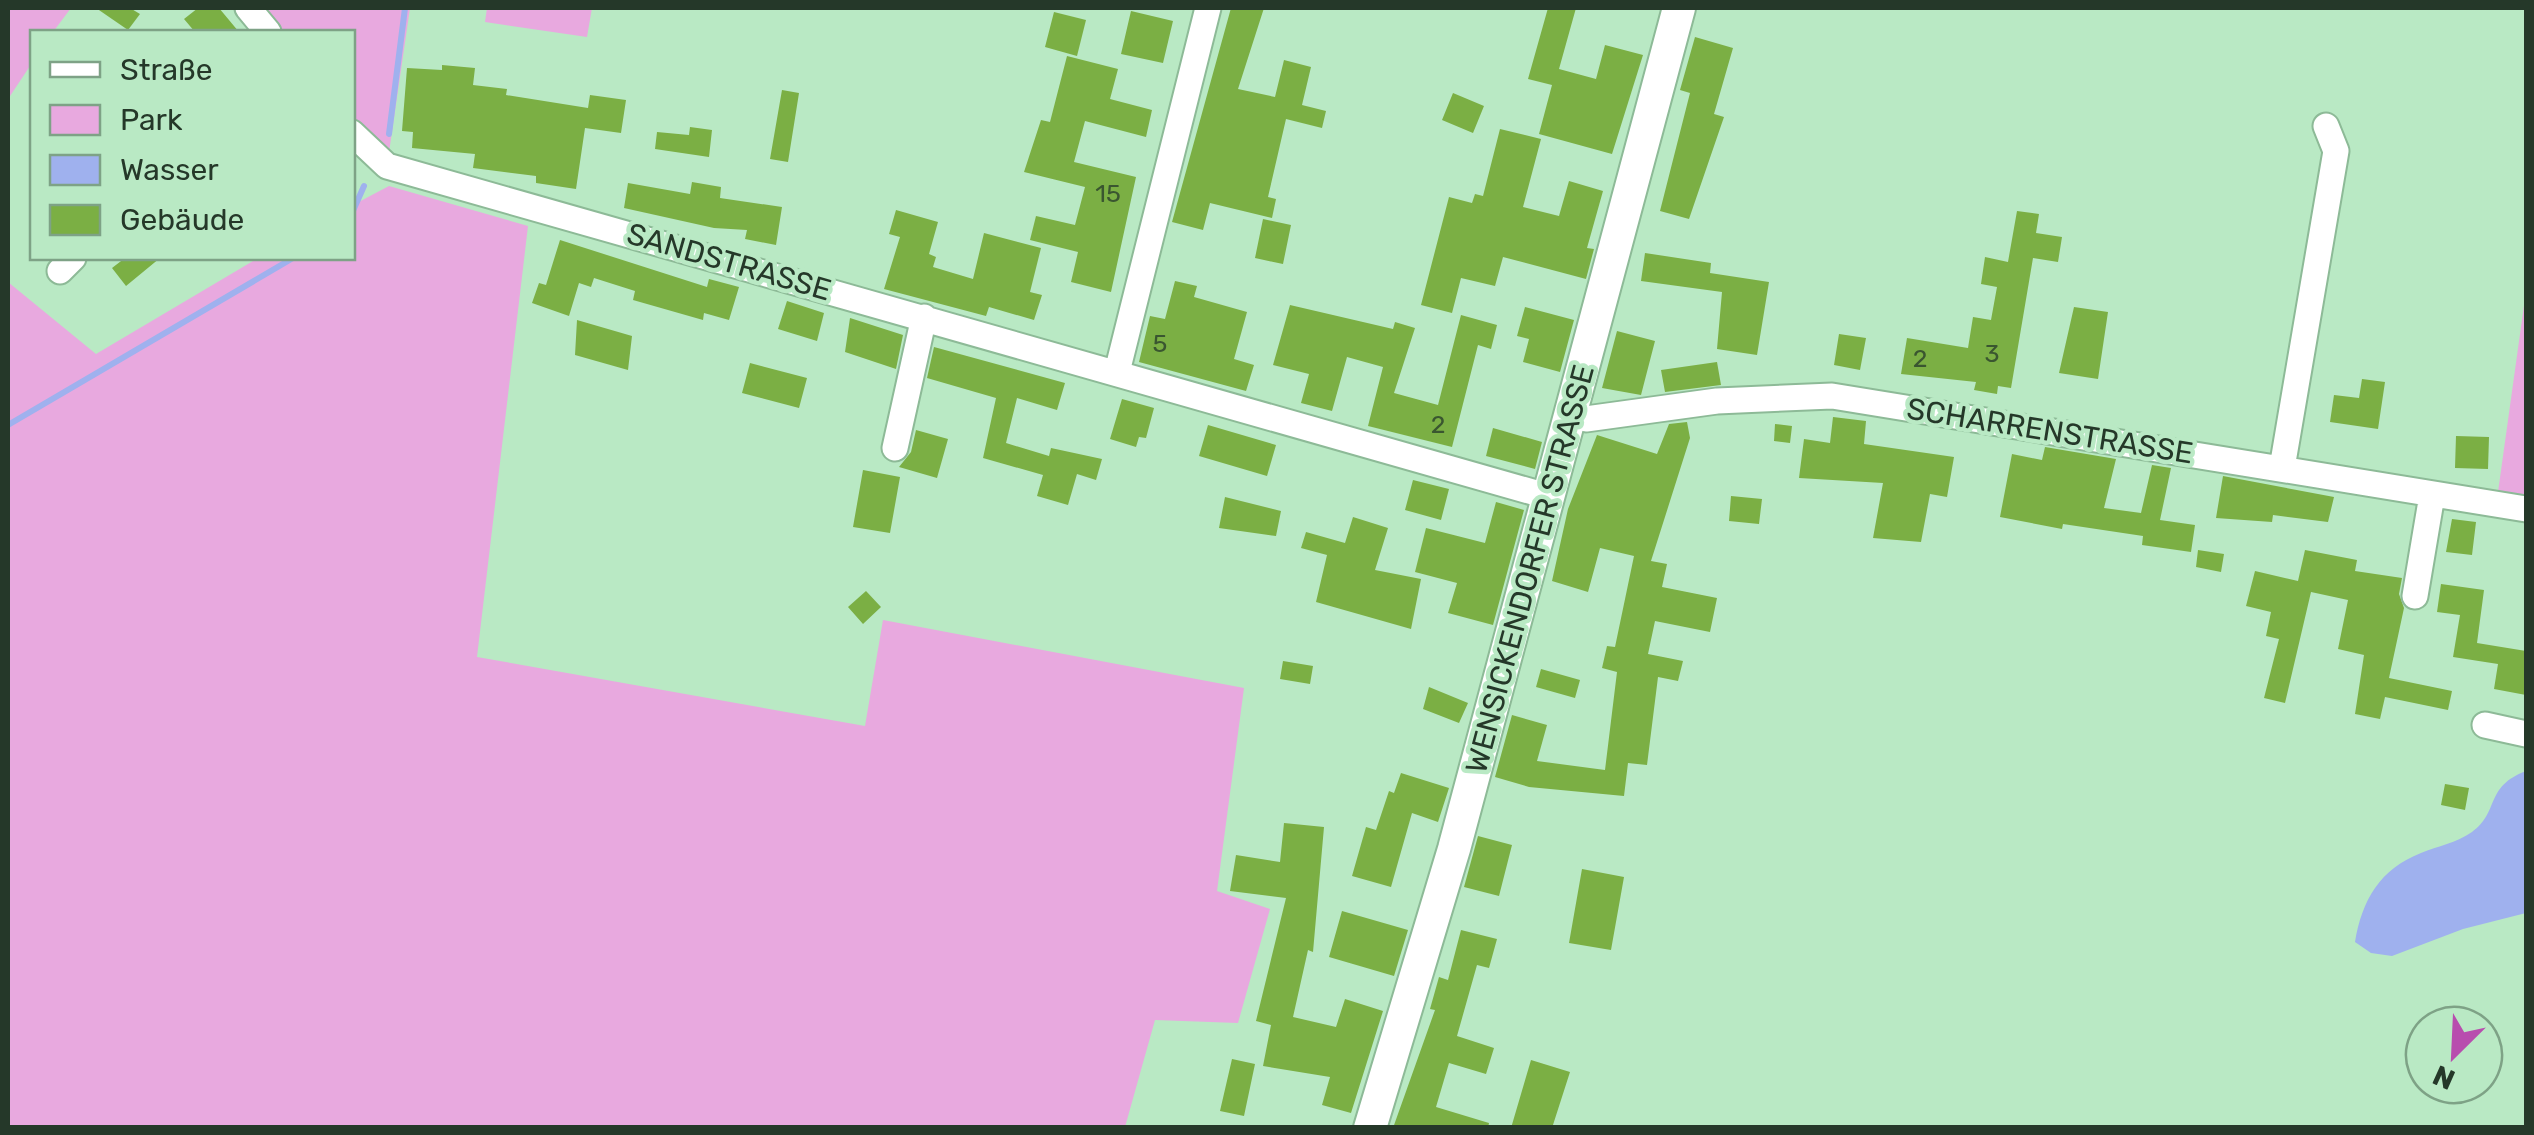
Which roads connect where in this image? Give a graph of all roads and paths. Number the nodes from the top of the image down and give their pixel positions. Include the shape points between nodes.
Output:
1 (1208, 8) edge
2 (1679, 8) edge
3 (2326, 126) dead end
4 (355, 136) edge
5 (924, 317) junction
6 (1117, 372) junction
7 (1571, 415) junction
8 (895, 448) dead end
9 (2282, 468) junction
10 (2432, 495) junction
11 (1550, 497) junction
12 (2526, 510) edge
13 (2414, 596) dead end
14 (2485, 726) dead end
15 (2526, 734) edge
16 (1370, 1128) edge

1 - 6 street
2 - 7 main road, WENSICKENDORFER STRASSE
3 - 9 street via 2336,151
4 - 5 street, SANDSTRASSE via 387,166
5 - 6 street, SANDSTRASSE
5 - 8 street
6 - 11 street, SANDSTRASSE
7 - 9 street, SCHARRENSTRASSE via 1586,419 1832,396
7 - 11 main road, WENSICKENDORFER STRASSE
9 - 10 street, SCHARRENSTRASSE
10 - 12 street, SCHARRENSTRASSE
10 - 13 street
11 - 16 main road, WENSICKENDORFER STRASSE
14 - 15 street

